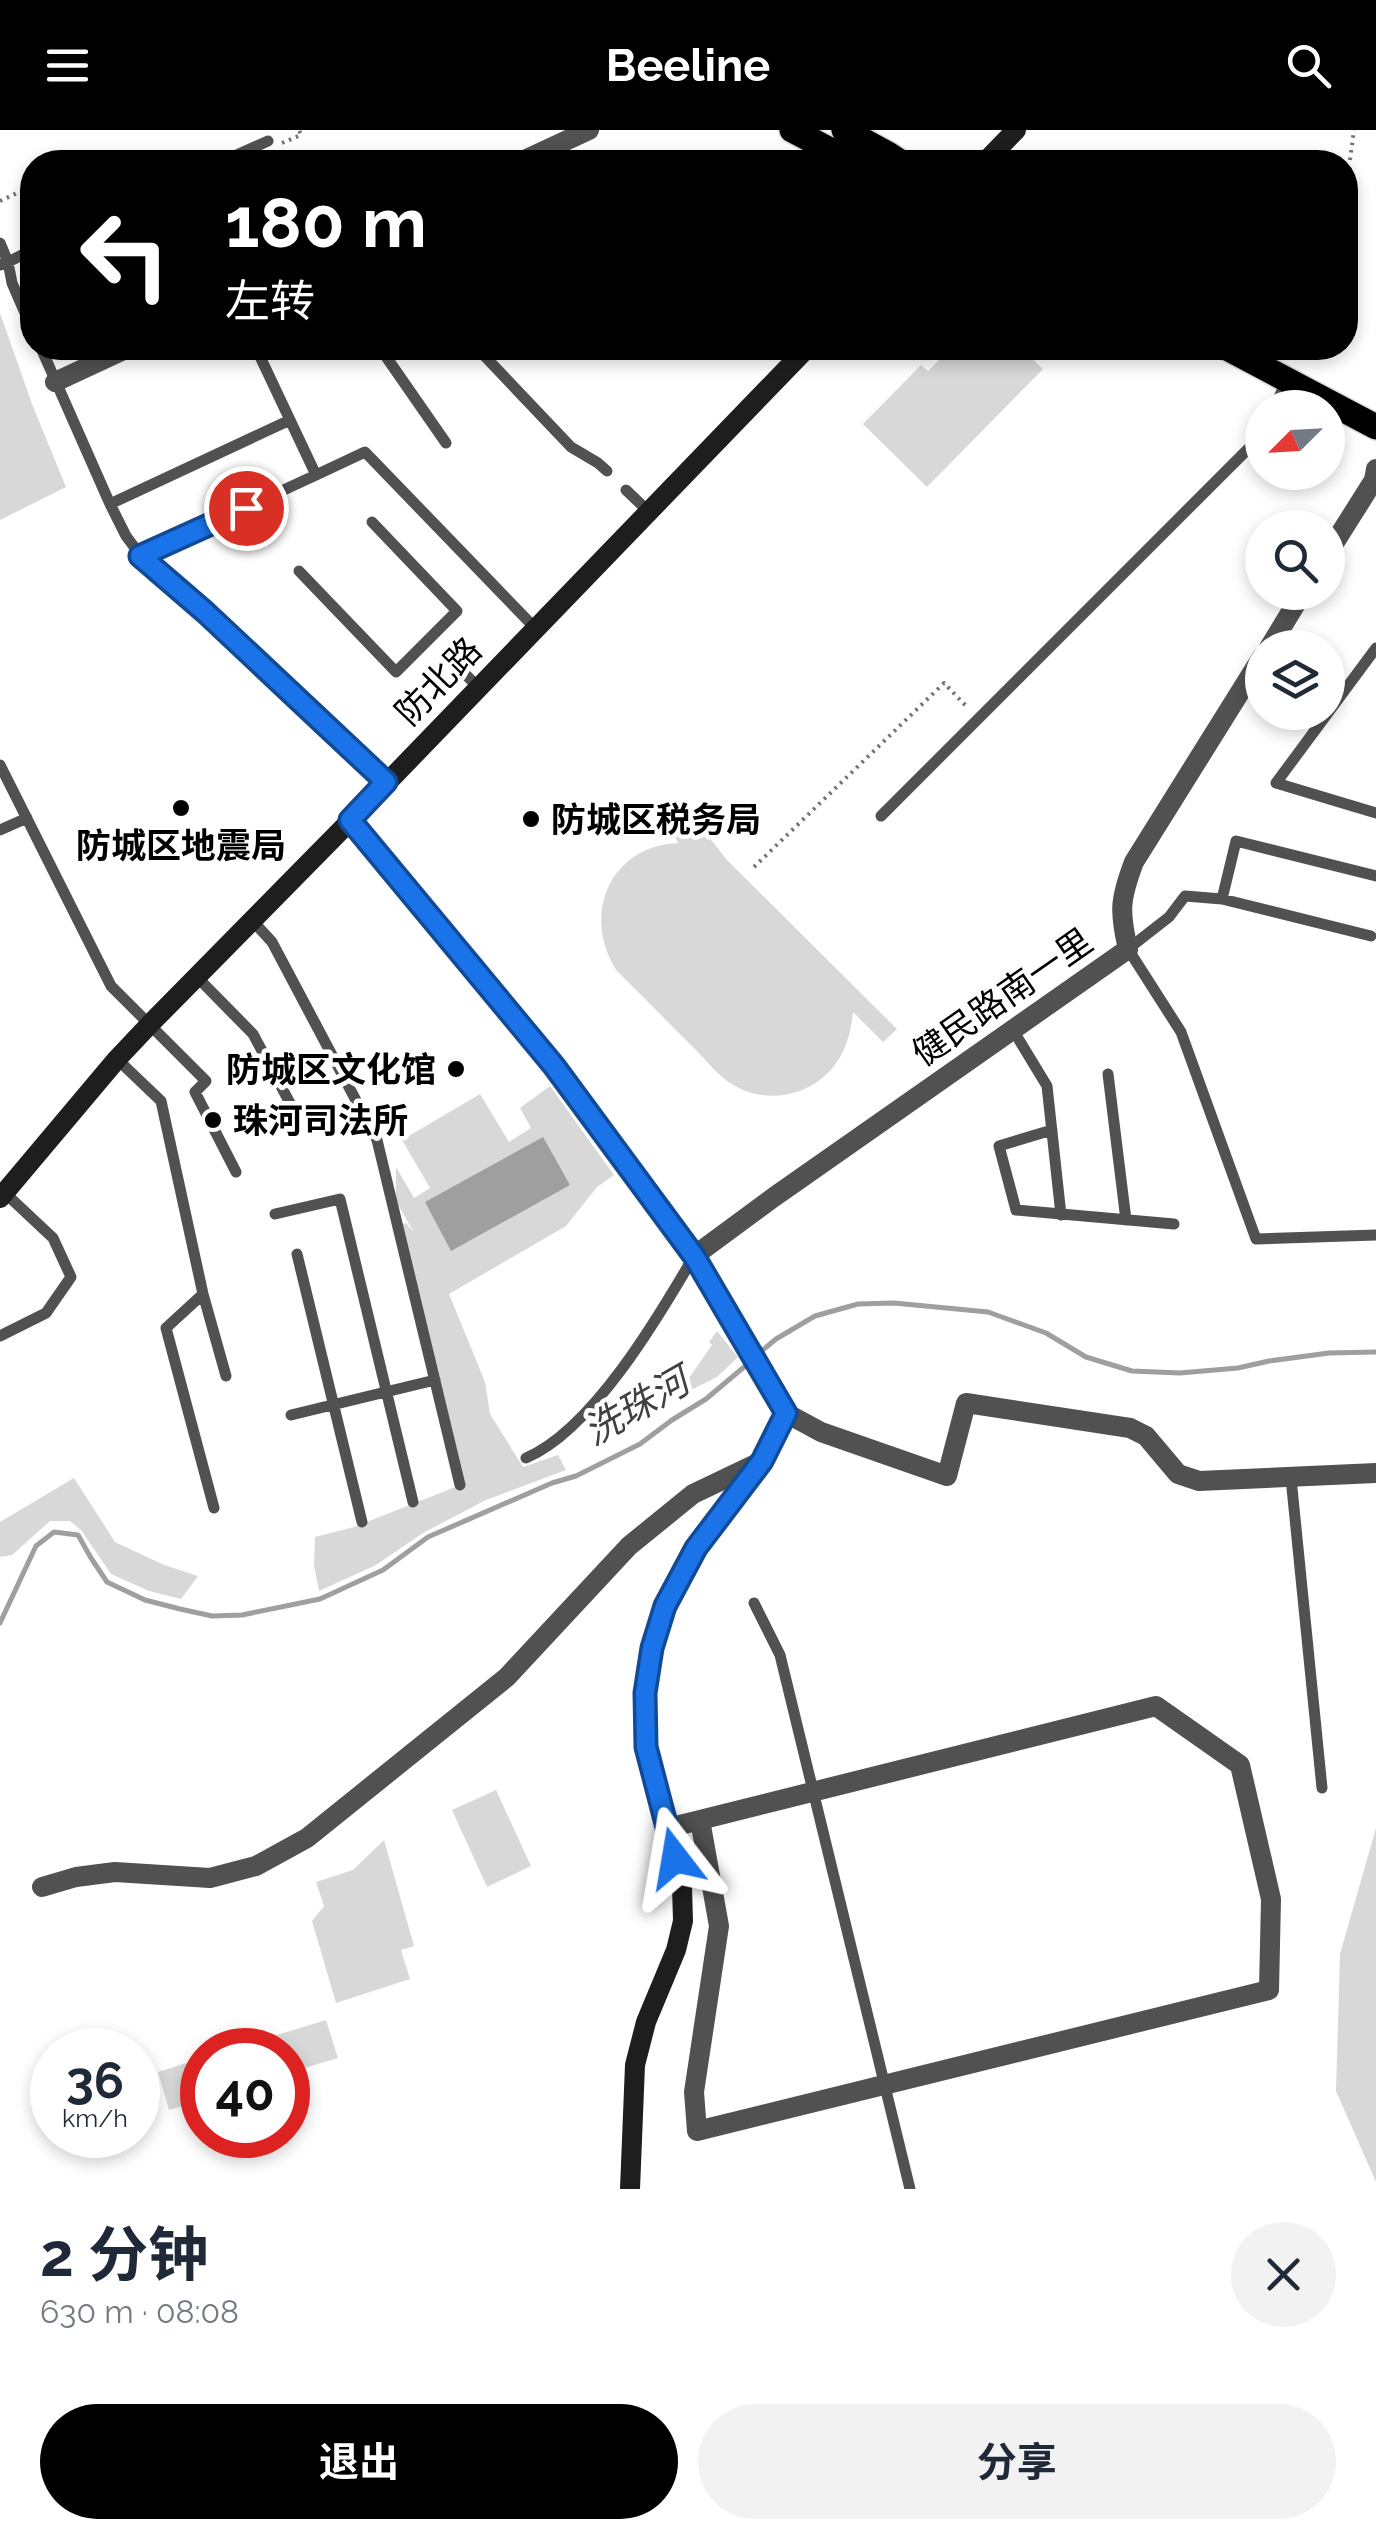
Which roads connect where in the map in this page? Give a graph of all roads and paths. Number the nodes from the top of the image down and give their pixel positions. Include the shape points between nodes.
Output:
1 (299, 130) edge
2 (589, 130) edge
3 (792, 130) edge
4 (844, 130) edge
5 (1016, 130) edge
6 (268, 141) joint
7 (248, 150) edge
8 (546, 150) edge
9 (830, 150) edge
10 (881, 150) edge
11 (996, 150) edge
12 (0, 243) edge
13 (4, 263) edge
14 (20, 301) edge
15 (46, 360) edge
16 (103, 360) edge
17 (262, 360) edge
18 (388, 360) edge
19 (488, 360) edge
20 (795, 360) edge
21 (1249, 360) edge
22 (1288, 380) junction
23 (56, 382) junction
24 (1283, 390) edge
25 (290, 420) junction
26 (1376, 427) edge
27 (446, 443) dead end
28 (1245, 452) edge
29 (1376, 469) edge
30 (607, 472) dead end
31 (316, 475) junction
32 (626, 490) dead end
33 (110, 504) junction
34 (648, 511) junction
35 (372, 522) dead end
36 (1345, 527) edge
37 (140, 556) junction
38 (299, 571) dead end
39 (535, 628) junction
40 (429, 639) junction
41 (1376, 648) edge
42 (440, 649) dead end
43 (456, 665) dead end
44 (1245, 684) edge
45 (478, 687) junction
46 (978, 719) junction
47 (0, 765) edge
48 (386, 782) junction
49 (1376, 813) edge
50 (881, 816) dead end
51 (27, 818) junction
52 (350, 820) junction
53 (0, 830) edge
54 (754, 867) dead end
55 (1376, 876) edge
56 (1222, 900) junction
57 (251, 919) junction
58 (1371, 936) dead end
59 (1128, 949) junction
60 (196, 976) junction
61 (150, 1023) junction
62 (1014, 1030) junction
63 (117, 1058) junction
64 (1108, 1074) dead end
65 (298, 1118) dead end
66 (1052, 1130) junction
67 (236, 1172) dead end
68 (2, 1195) edge
69 (275, 1214) dead end
70 (1062, 1214) junction
71 (1126, 1220) junction
72 (1174, 1224) dead end
73 (1376, 1234) edge
74 (297, 1254) dead end
75 (694, 1256) junction
76 (203, 1294) junction
77 (0, 1336) edge
78 (226, 1376) dead end
79 (435, 1380) junction
80 (386, 1392) junction
81 (333, 1405) junction
82 (786, 1413) junction
83 (292, 1415) dead end
84 (526, 1458) dead end
85 (762, 1461) junction
86 (1376, 1473) edge
87 (1292, 1478) junction
88 (460, 1485) dead end
89 (413, 1502) dead end
90 (214, 1508) dead end
91 (362, 1522) dead end
92 (754, 1603) dead end
93 (1322, 1788) dead end
94 (814, 1792) junction
95 (700, 1820) junction
96 (668, 1828) junction
97 (42, 1887) dead end
98 (884, 2084) junction
99 (630, 2189) edge
100 (910, 2189) edge

1 - 6 path via 278,145
2 - 8 street
3 - 9 main road
4 - 10 main road
5 - 11 street
6 - 7 lane
12 - 13 lane
13 - 14 lane
15 - 23 lane
16 - 23 street
17 - 25 lane
18 - 27 lane
19 - 30 lane via 571,447
20 - 34 street, 防北路
21 - 22 main road
22 - 24 lane
22 - 26 main road
23 - 33 lane
25 - 31 lane
25 - 33 lane
28 - 46 lane
29 - 36 street
31 - 37 lane
31 - 39 lane via 365,452
32 - 34 lane
33 - 37 lane
34 - 39 street, 防北路
35 - 40 lane via 457,611
37 - 48 lane
38 - 40 lane via 396,672
39 - 45 street, 防北路
40 - 42 lane
41 - 49 lane via 1276,783
43 - 45 lane
44 - 59 street, 健民路南一里 via 1134,862 1120,916
45 - 48 street, 防北路
46 - 50 lane
46 - 54 path via 944,683
47 - 51 lane
48 - 52 street, 防北路
51 - 53 lane
51 - 61 lane via 112,986
52 - 57 street, 防北路
52 - 75 street via 554,1066
55 - 56 lane via 1236,840
56 - 58 lane
56 - 59 lane via 1185,896
57 - 60 street, 防北路
57 - 79 lane via 272,942 377,1140
59 - 62 street, 健民路南一里
59 - 73 lane via 1180,1032 1256,1239
60 - 61 street, 防北路
60 - 65 lane via 252,1034
61 - 63 street, 防北路
61 - 67 lane via 206,1080 195,1092
62 - 66 lane via 1046,1086
62 - 75 street, 健民路南一里
63 - 68 street, 防北路
63 - 76 lane via 161,1102
64 - 71 lane
66 - 70 lane
66 - 70 lane via 999,1146 1016,1210
68 - 77 lane via 52,1238 71,1277 46,1313
69 - 80 lane via 340,1198
70 - 71 lane
71 - 72 lane
74 - 81 lane
75 - 82 street
75 - 84 lane via 622,1369 571,1429
76 - 78 lane
76 - 90 lane via 166,1328
79 - 80 lane
79 - 88 lane
80 - 81 lane
80 - 89 lane
81 - 83 lane
81 - 91 lane
82 - 85 street
82 - 87 street via 947,1476 966,1403 1130,1428 1146,1436 1178,1474 1199,1481
85 - 96 street via 696,1548 665,1606 652,1648 646,1747
85 - 97 street via 693,1494 629,1546 506,1677 307,1838 256,1866 210,1878 115,1872
86 - 87 street
87 - 93 lane
92 - 94 lane via 780,1655
94 - 95 street
94 - 98 lane
94 - 98 street via 1156,1706 1240,1766 1271,1899 1269,1990
95 - 96 street
95 - 98 street via 719,1926 694,2092 697,2131
96 - 99 street via 682,1887 682,1921 634,2065
98 - 100 lane

